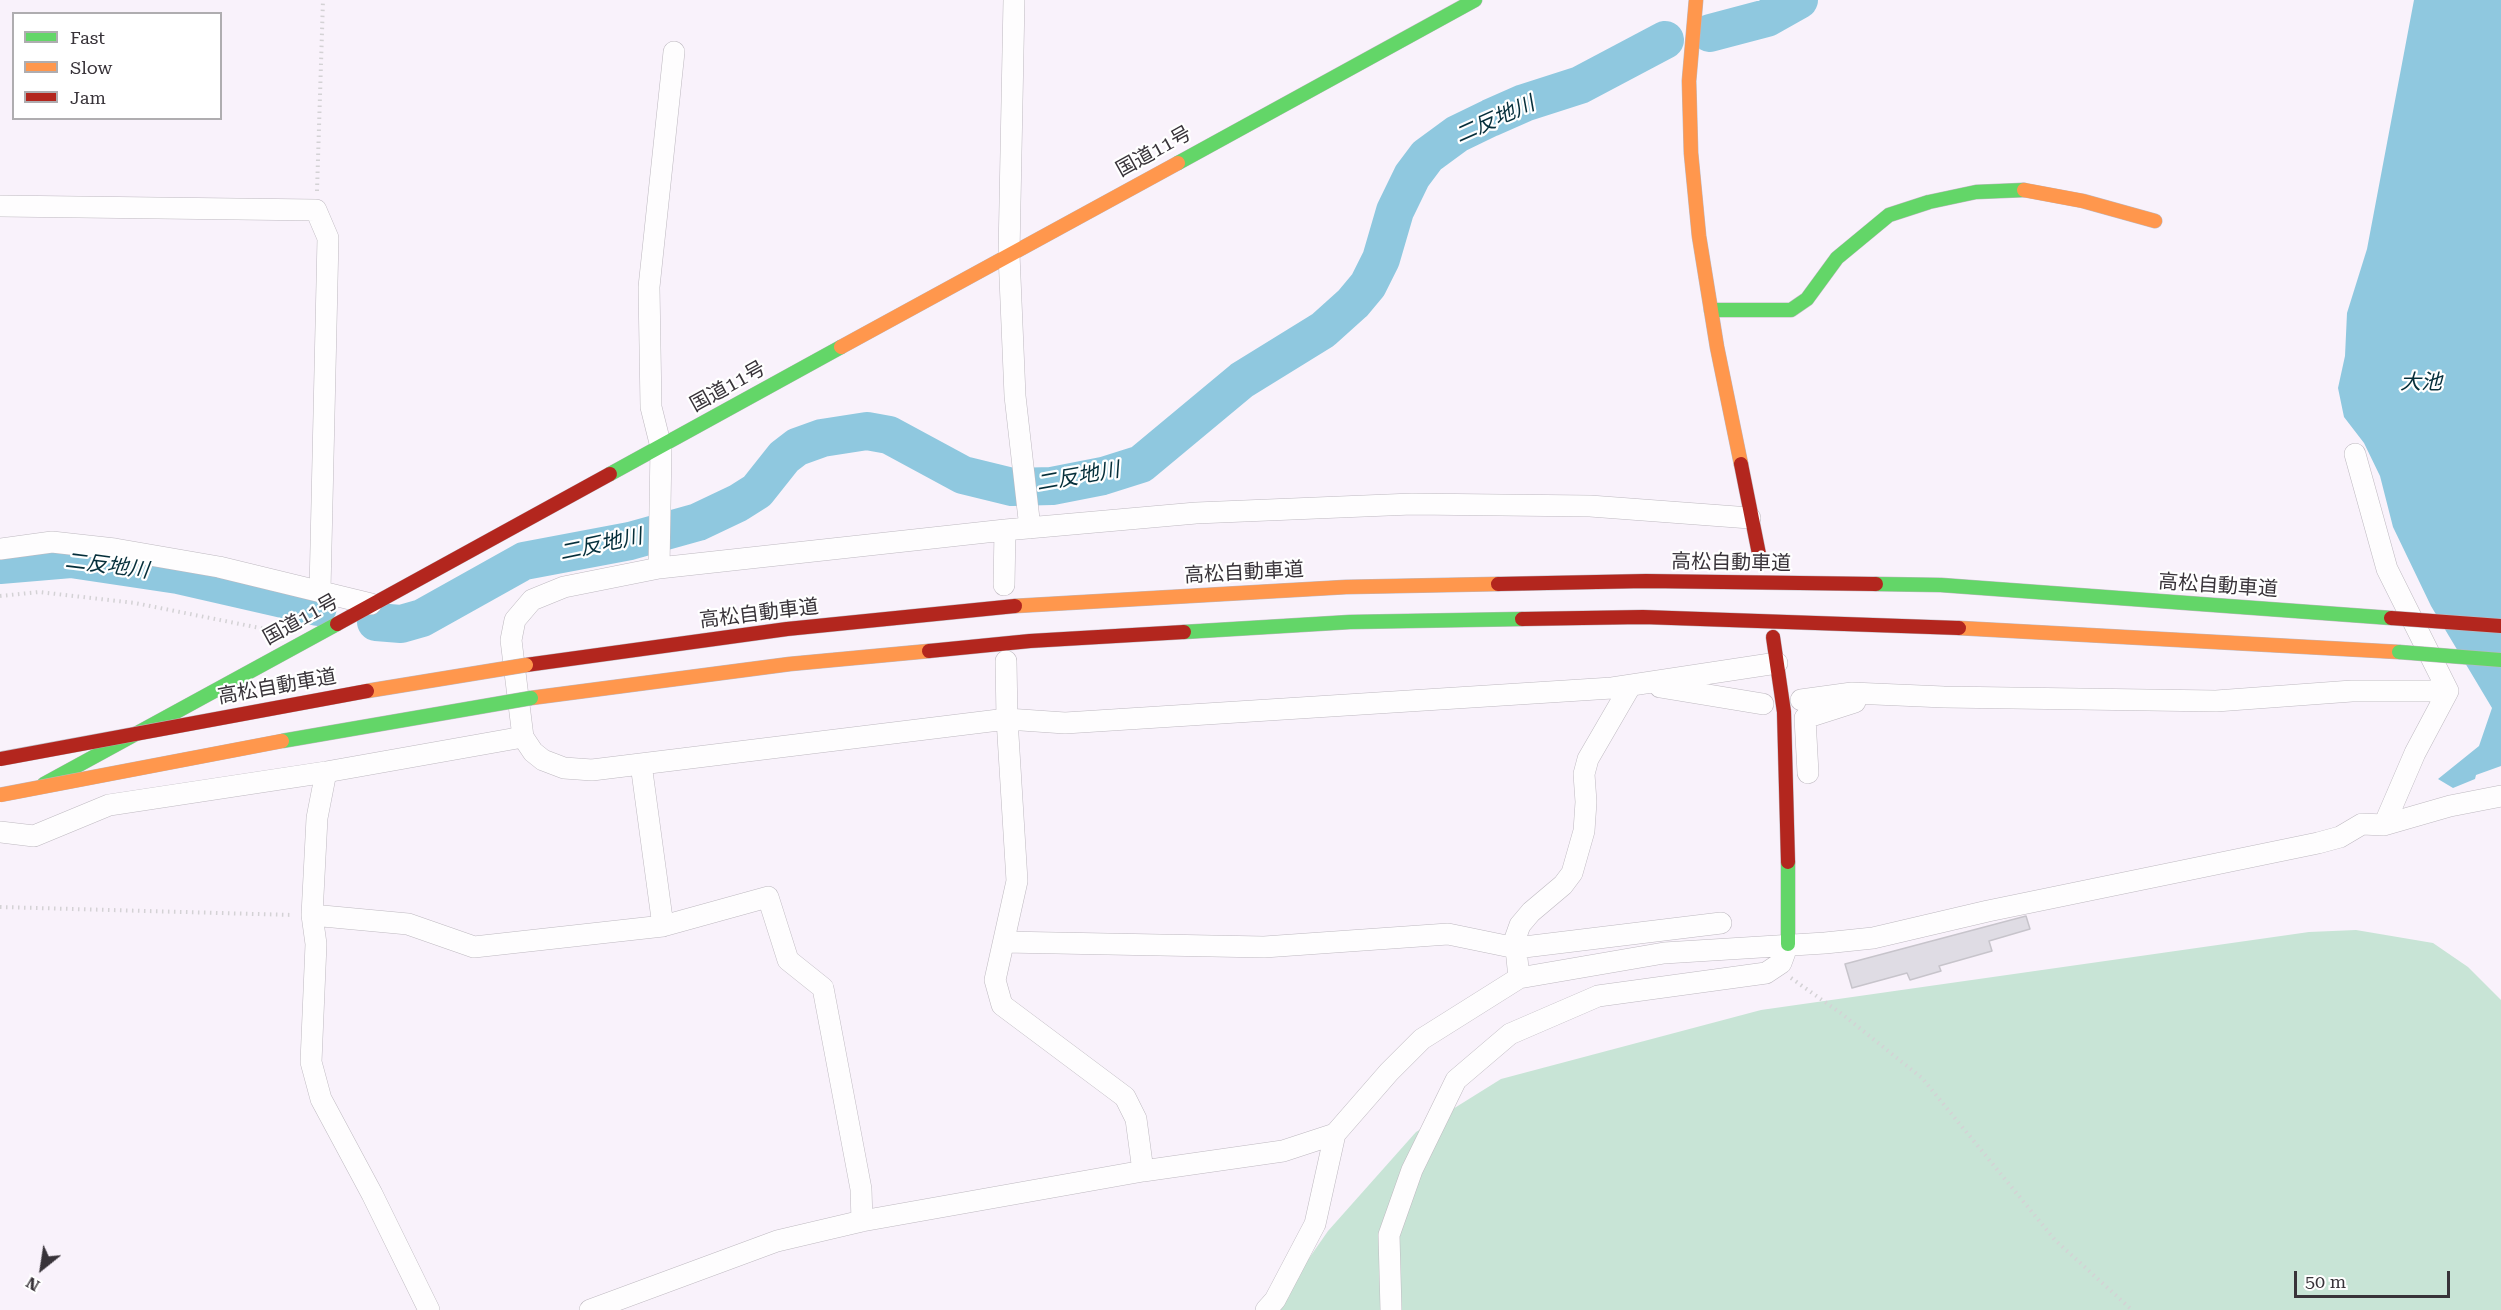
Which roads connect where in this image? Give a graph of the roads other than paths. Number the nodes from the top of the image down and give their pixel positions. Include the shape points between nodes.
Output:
1 (1014, 0) edge
2 (1475, 0) edge
3 (1696, 0) edge
4 (674, 52) dead end
5 (0, 207) edge
6 (2155, 221) dead end
7 (1009, 254) junction
8 (1711, 310) junction
9 (661, 447) junction
10 (2355, 454) dead end
11 (1750, 518) junction
12 (1030, 528) junction
13 (1005, 530) junction
14 (0, 549) edge
15 (1760, 559) dead end
16 (659, 568) junction
17 (1004, 585) dead end
18 (320, 590) junction
19 (371, 604) junction
20 (2501, 626) edge
21 (1773, 637) dead end
22 (2501, 660) edge
23 (1006, 661) dead end
24 (1778, 663) junction
25 (1636, 684) junction
26 (2448, 691) junction
27 (1868, 694) junction
28 (1801, 700) dead end
29 (1763, 704) dead end
30 (1007, 719) junction
31 (524, 737) junction
32 (0, 759) edge
33 (641, 764) junction
34 (326, 772) junction
35 (1808, 773) dead end
36 (0, 795) edge
37 (2501, 796) edge
38 (0, 808) edge
39 (2384, 825) junction
40 (0, 832) edge
41 (312, 915) junction
42 (1721, 923) dead end
43 (663, 926) junction
44 (1004, 942) junction
45 (1788, 944) junction
46 (1516, 948) junction
47 (1519, 978) junction
48 (1335, 1134) junction
49 (1143, 1171) junction
50 (862, 1221) junction
51 (429, 1310) edge
52 (590, 1310) edge
53 (1266, 1310) edge
54 (1391, 1310) edge

1 - 7 street
2 - 7 main road, 国道11号
3 - 8 main road via 1689,81 1691,153
4 - 9 street via 649,287 651,407
5 - 18 street via 316,210 328,238
6 - 8 main road via 2083,201 2021,190 1976,192 1929,201 1889,214 1837,258 1807,298 1791,310
7 - 9 main road, 国道11号
7 - 12 street via 1015,396
8 - 11 main road
9 - 16 street
9 - 19 main road, 国道11号
10 - 26 street via 2387,569
11 - 12 street via 1590,506 1412,504 1196,513
11 - 15 main road
12 - 13 street
13 - 16 street
13 - 17 street
14 - 18 street via 52,542 115,549
16 - 31 street via 564,587 532,600 515,620 511,640
18 - 19 street
19 - 38 main road, 国道11号
20 - 32 main road, 高松自動車道, bridge via 1941,585 1646,581 1346,587 1016,606 787,629 526,665 320,699
21 - 24 main road
22 - 36 main road, bridge via 1938,627 1643,617 1350,622 1018,642 790,664 531,698
23 - 30 street
24 - 25 street
24 - 45 main road via 1788,796
25 - 29 street
25 - 30 street via 1077,722
25 - 46 street via 1588,759 1584,774 1584,831 1572,873 1520,925
26 - 27 street via 2352,691 2216,701
26 - 39 street via 2415,753
27 - 28 street
27 - 35 street via 1859,701 1805,718
30 - 33 street
30 - 44 street via 1017,881
31 - 33 street via 538,756 564,768 592,770
31 - 34 street
33 - 43 street
34 - 40 street via 109,806 34,836
34 - 41 street via 316,818
37 - 39 street
39 - 45 street via 2362,824 2340,837 2318,843 1873,938
41 - 43 street via 408,924 474,947
41 - 51 street via 316,944 311,1062 321,1100
42 - 46 street
43 - 50 street via 768,897 788,960 823,987 861,1189
44 - 46 street via 1264,947 1448,934
44 - 49 street via 995,980 1002,1005 1125,1097 1136,1119
45 - 47 street via 1664,953
45 - 54 street via 1785,956 1766,973 1598,996 1510,1034 1455,1080 1412,1170 1389,1235
46 - 47 street
47 - 48 street via 1422,1038
48 - 49 street via 1283,1151
48 - 53 street via 1315,1224
49 - 50 street
50 - 52 street via 777,1241

